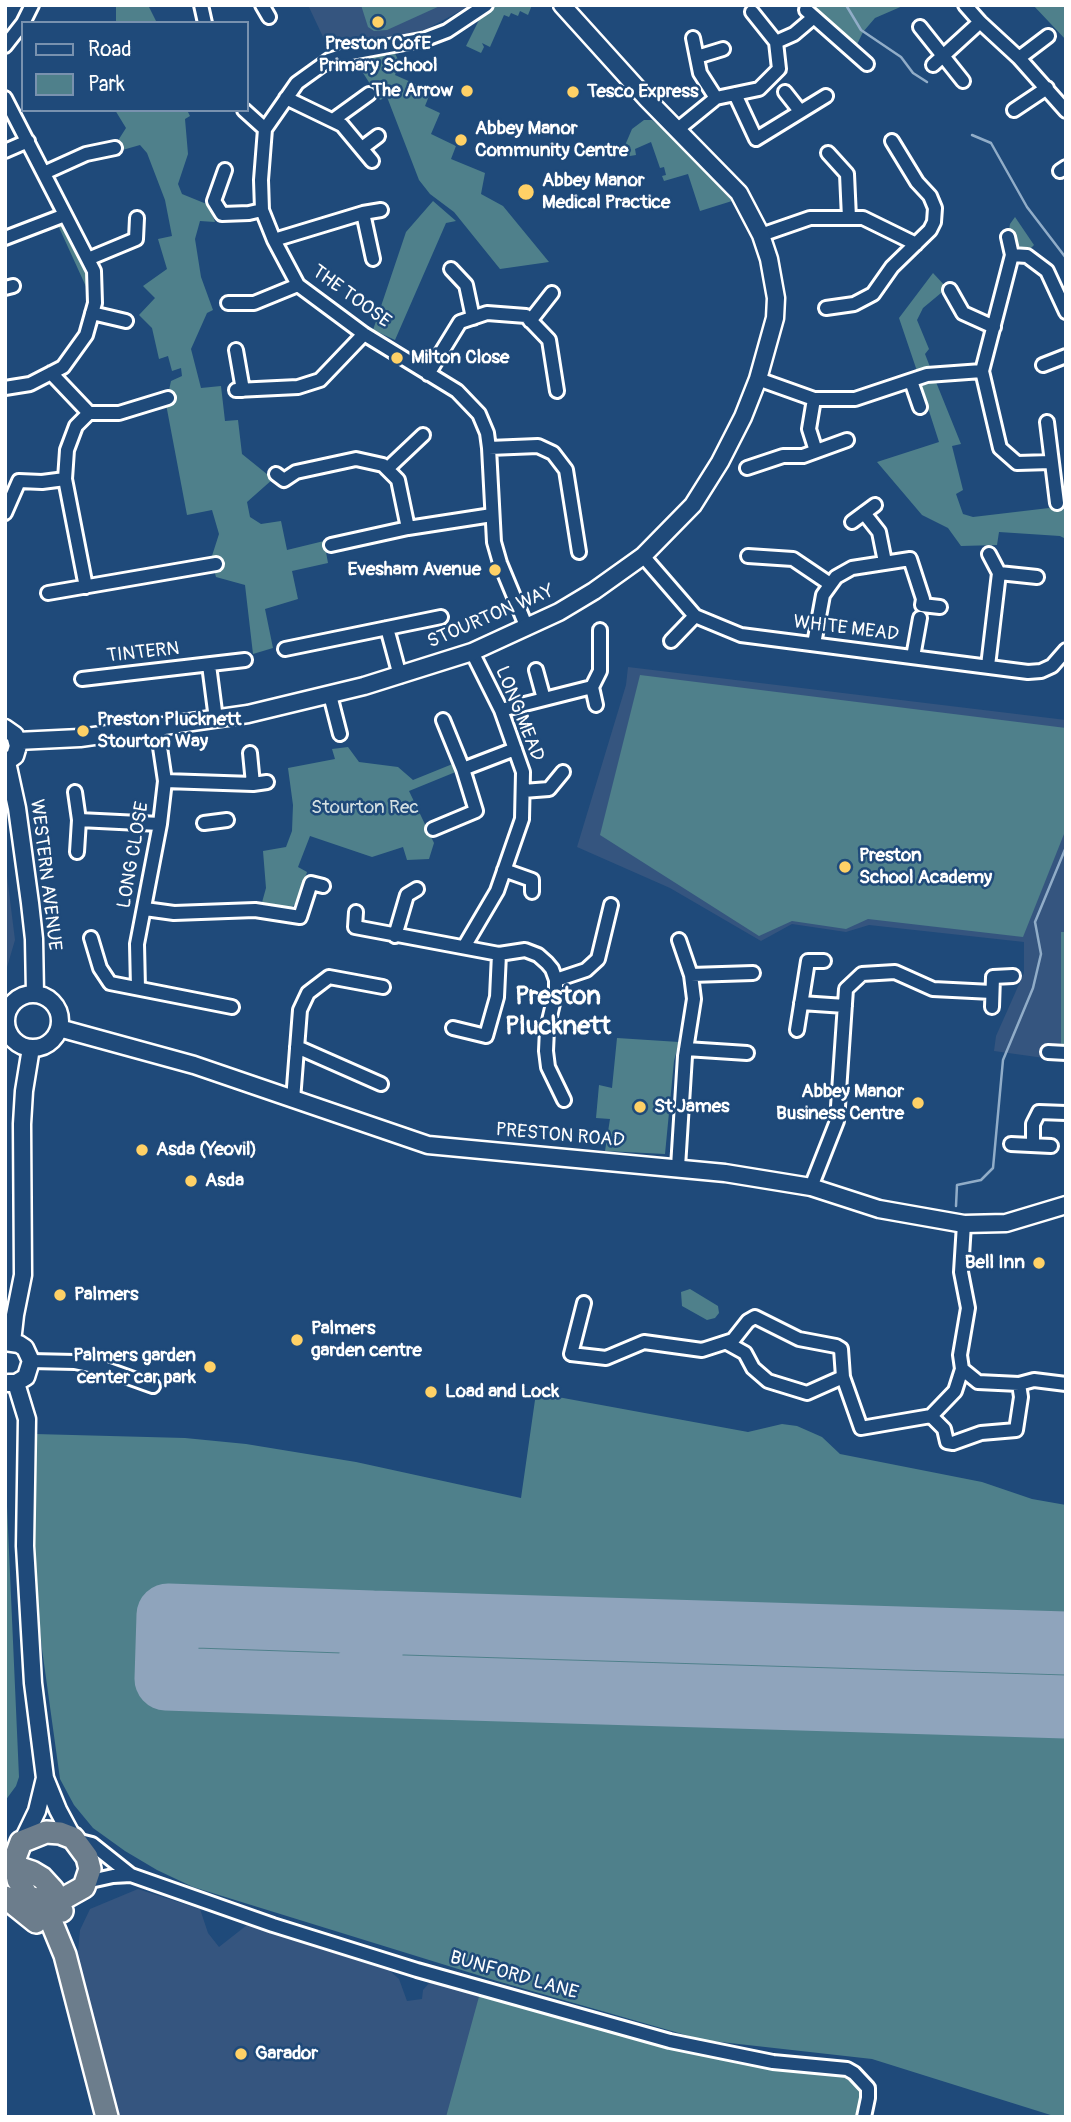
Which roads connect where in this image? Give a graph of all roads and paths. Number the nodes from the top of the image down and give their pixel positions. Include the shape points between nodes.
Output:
1 (32, 5) edge
2 (486, 5) edge
3 (965, 5) edge
4 (570, 8) edge
5 (752, 12) dead end
6 (24, 21) edge
7 (980, 23) junction
8 (21, 26) edge
9 (920, 27) dead end
10 (1048, 36) dead end
11 (693, 38) dead end
12 (776, 42) junction
13 (5, 46) edge
14 (723, 49) dead end
15 (697, 57) junction
16 (1018, 58) junction
17 (938, 61) junction
18 (867, 64) dead end
19 (963, 80) dead end
20 (1047, 88) junction
21 (785, 92) dead end
22 (369, 94) dead end
23 (734, 94) junction
24 (826, 96) dead end
25 (286, 98) junction
26 (716, 98) junction
27 (13, 102) edge
28 (1064, 106) edge
29 (1014, 110) dead end
30 (800, 111) junction
31 (246, 112) edge
32 (333, 120) junction
33 (265, 129) junction
34 (678, 129) junction
35 (378, 135) dead end
36 (892, 141) dead end
37 (28, 142) junction
38 (115, 148) dead end
39 (362, 148) junction
40 (5, 151) edge
41 (828, 153) dead end
42 (372, 161) dead end
43 (225, 170) dead end
44 (44, 173) junction
45 (262, 209) junction
46 (381, 210) dead end
47 (363, 213) junction
48 (65, 215) junction
49 (136, 218) dead end
50 (849, 218) junction
51 (761, 235) junction
52 (1008, 237) dead end
53 (5, 238) edge
54 (274, 240) junction
55 (916, 244) junction
56 (1012, 256) junction
57 (88, 259) junction
58 (373, 259) dead end
59 (451, 270) dead end
60 (298, 285) junction
61 (950, 290) dead end
62 (552, 293) dead end
63 (228, 303) dead end
64 (826, 308) dead end
65 (1066, 312) edge
66 (92, 313) junction
67 (473, 318) junction
68 (126, 321) dead end
69 (530, 321) junction
70 (994, 327) junction
71 (364, 334) junction
72 (236, 350) dead end
73 (1066, 356) edge
74 (1043, 365) dead end
75 (982, 370) junction
76 (51, 373) junction
77 (428, 374) junction
78 (758, 379) junction
79 (911, 381) junction
80 (5, 388) edge
81 (557, 391) dead end
82 (168, 398) dead end
83 (814, 399) junction
84 (920, 407) dead end
85 (89, 413) junction
86 (1047, 422) dead end
87 (423, 435) dead end
88 (847, 440) dead end
89 (489, 448) junction
90 (816, 451) junction
91 (1051, 462) junction
92 (747, 468) dead end
93 (387, 469) junction
94 (276, 474) dead end
95 (65, 479) junction
96 (1057, 503) dead end
97 (875, 505) dead end
98 (5, 513) edge
99 (864, 513) junction
100 (492, 515) junction
101 (852, 522) dead end
102 (408, 528) junction
103 (331, 545) dead end
104 (579, 552) dead end
105 (989, 554) dead end
106 (643, 556) junction
107 (748, 556) dead end
108 (885, 562) junction
109 (215, 564) dead end
110 (999, 573) junction
111 (1037, 577) dead end
112 (830, 584) junction
113 (86, 587) junction
114 (48, 593) dead end
115 (940, 607) dead end
116 (921, 611) junction
117 (695, 616) junction
118 (441, 617) dead end
119 (387, 628) junction
120 (527, 628) junction
121 (600, 630) dead end
122 (671, 641) dead end
123 (814, 644) junction
124 (285, 647) dead end
125 (1066, 650) edge
126 (472, 652) junction
127 (913, 657) junction
128 (245, 660) dead end
129 (209, 665) junction
130 (988, 666) junction
131 (536, 670) dead end
132 (400, 676) junction
133 (82, 679) dead end
134 (592, 687) junction
135 (330, 695) junction
136 (544, 699) junction
137 (596, 705) dead end
138 (500, 710) junction
139 (216, 719) junction
140 (443, 720) dead end
141 (157, 727) junction
142 (5, 728) edge
143 (340, 734) dead end
144 (17, 741) junction
145 (515, 749) junction
146 (250, 754) dead end
147 (6, 762) edge
148 (463, 769) junction
149 (564, 772) dead end
150 (165, 781) junction
151 (267, 782) dead end
152 (253, 784) junction
153 (523, 791) junction
154 (75, 792) dead end
155 (79, 820) junction
156 (227, 820) dead end
157 (204, 823) dead end
158 (160, 824) junction
159 (433, 829) dead end
160 (77, 852) dead end
161 (504, 870) junction
162 (323, 886) dead end
163 (417, 889) dead end
164 (531, 892) dead end
165 (611, 905) dead end
166 (145, 909) junction
167 (356, 912) dead end
168 (395, 936) junction
169 (91, 939) dead end
170 (679, 940) dead end
171 (464, 947) junction
172 (499, 954) junction
173 (824, 961) dead end
174 (753, 973) dead end
175 (691, 975) junction
176 (1013, 976) dead end
177 (556, 980) junction
178 (138, 988) junction
179 (375, 989) dead end
180 (992, 992) junction
181 (35, 994) junction
182 (801, 1003) junction
183 (845, 1006) junction
184 (232, 1007) dead end
185 (992, 1007) dead end
186 (6, 1014) edge
187 (59, 1028) junction
188 (453, 1028) dead end
189 (797, 1030) dead end
190 (297, 1047) junction
191 (31, 1048) junction
192 (686, 1049) junction
193 (1048, 1052) dead end
194 (747, 1053) dead end
195 (1066, 1053) edge
196 (381, 1084) dead end
197 (293, 1100) junction
198 (565, 1100) dead end
199 (1066, 1113) edge
200 (1011, 1144) dead end
201 (1033, 1145) junction
202 (1051, 1146) dead end
203 (678, 1167) junction
204 (811, 1186) junction
205 (1066, 1205) edge
206 (964, 1224) junction
207 (584, 1303) dead end
208 (9, 1342) edge
209 (727, 1343) junction
210 (31, 1361) junction
211 (962, 1369) junction
212 (843, 1377) junction
213 (978, 1382) junction
214 (10, 1383) edge
215 (1018, 1384) junction
216 (1066, 1384) edge
217 (153, 1387) dead end
218 (955, 1391) junction
219 (931, 1416) junction
220 (45, 1778) junction
221 (74, 1838) junction
222 (14, 1852) edge
223 (131, 1875) junction
224 (85, 1885) junction
225 (5, 1887) edge
226 (5, 1897) edge
227 (30, 1898) junction
228 (59, 1901) junction
229 (69, 1933) junction
230 (65, 1955) junction
231 (71, 1980) junction
232 (866, 2112) edge
233 (107, 2117) edge

1 - 6 street
2 - 25 street, THE TOOSE via 426,39 329,60 297,83
3 - 7 street
4 - 34 street, STOURTON WAY
5 - 12 street
7 - 16 street
7 - 17 street
8 - 13 street
9 - 17 street
10 - 16 street
11 - 15 street
12 - 18 street via 793,34 810,13
12 - 23 street via 779,69 759,89
14 - 15 street
15 - 26 street via 700,73
16 - 20 street
17 - 19 street
20 - 28 street
20 - 29 street
21 - 30 street
22 - 32 street
23 - 26 street
23 - 30 street via 756,139
24 - 30 street
25 - 32 street
25 - 33 street, THE TOOSE
26 - 34 street
27 - 37 street
31 - 33 street
32 - 39 street
33 - 45 street, THE TOOSE
34 - 51 street, STOURTON WAY via 738,193
35 - 39 street
36 - 55 street via 935,208 930,230
37 - 40 street
37 - 44 street
38 - 44 street via 86,154
39 - 42 street
41 - 50 street via 847,174
43 - 45 street via 214,201 222,214
44 - 48 street
45 - 54 street, THE TOOSE
46 - 47 street
47 - 54 street
47 - 58 street
48 - 53 street
48 - 57 street
49 - 57 street via 136,239
50 - 51 street via 810,218
50 - 55 street via 863,218
51 - 78 street, STOURTON WAY via 776,298
52 - 56 street
54 - 60 street, THE TOOSE
55 - 64 street via 892,267 873,295 854,304
56 - 65 street via 1027,256 1047,271
56 - 70 street
57 - 66 street via 94,271
59 - 67 street via 466,285
60 - 63 street via 254,303
60 - 71 street, THE TOOSE
61 - 70 street via 963,313
62 - 69 street
66 - 68 street
66 - 76 street via 86,335 63,367
67 - 69 street via 487,313 526,316
67 - 77 street via 460,322
69 - 81 street via 549,340
70 - 75 street
71 - 72 street via 320,380 298,387 239,390
71 - 77 street, THE TOOSE
73 - 74 street
75 - 79 street
75 - 91 street via 1000,448 1017,463
76 - 80 street via 30,384
76 - 85 street
77 - 89 street, THE TOOSE via 471,403 487,433
78 - 83 street
78 - 106 street, STOURTON WAY via 707,485
79 - 83 street via 855,400
79 - 84 street
82 - 85 street via 151,397 120,414
83 - 90 street via 809,429
85 - 95 street via 76,426 66,450
86 - 91 street
87 - 93 street
88 - 90 street
89 - 100 street, THE TOOSE
89 - 104 street via 538,446 553,453 566,470
90 - 92 street
91 - 96 street
93 - 94 street via 356,459 296,472 284,480
93 - 102 street via 398,480
95 - 98 street via 19,481
95 - 113 street
97 - 99 street
99 - 101 street
99 - 108 street via 879,533
100 - 102 street
100 - 120 street, THE TOOSE via 500,563
102 - 103 street
105 - 110 street
106 - 117 street, WHITE MEAD
106 - 120 street, STOURTON WAY via 594,591
107 - 112 street via 793,559
108 - 112 street via 852,568
108 - 116 street via 911,559 923,599
109 - 113 street
110 - 111 street
110 - 130 street
112 - 123 street via 823,595
113 - 114 street
115 - 116 street
116 - 127 street
117 - 122 street
117 - 123 street, WHITE MEAD via 741,635
118 - 119 street
119 - 124 street
119 - 132 street
120 - 126 street, STOURTON WAY
121 - 134 street via 600,671
123 - 127 street, WHITE MEAD
125 - 130 street, WHITE MEAD via 1041,671
126 - 132 street, STOURTON WAY
126 - 138 street, LONG MEAD
127 - 130 street, WHITE MEAD
128 - 129 street, TINTERN
129 - 133 street, TINTERN
129 - 139 street, TINTERN
131 - 136 street
132 - 135 street, STOURTON WAY
134 - 136 street
134 - 137 street
135 - 139 street, STOURTON WAY
135 - 143 street
136 - 138 street
138 - 145 street, LONG MEAD
139 - 141 street, STOURTON WAY
140 - 148 street
141 - 144 street, STOURTON WAY
141 - 150 street, LONG CLOSE
142 - 144 street
144 - 147 street via 15,756
145 - 148 street
145 - 153 street, LONG MEAD via 523,772
146 - 152 street
147 - 181 street, WESTERN AVENUE via 30,903
148 - 159 street via 476,811
149 - 153 street via 549,789
150 - 152 street
150 - 158 street, LONG CLOSE
151 - 152 street
153 - 161 street, LONG MEAD via 522,818
154 - 155 street
155 - 158 street
155 - 160 street
156 - 157 street
158 - 166 street, LONG CLOSE
161 - 164 street via 531,880
161 - 171 street, LONG MEAD
162 - 166 street via 312,883 300,917 254,910 174,913
163 - 168 street via 407,895
165 - 177 street via 598,959 586,970
166 - 178 street, LONG CLOSE via 137,944
167 - 168 street via 353,929
168 - 171 street
169 - 178 street via 110,983
170 - 175 street
171 - 172 street
172 - 177 street via 525,950 538,955
172 - 188 street via 497,997 486,1036
173 - 182 street via 808,961
174 - 175 street
175 - 192 street via 694,999
176 - 180 street via 993,977
177 - 198 street via 546,1051 548,1067
178 - 184 street
179 - 190 street via 329,978 308,993 300,1010
180 - 183 street via 933,989 895,972 862,974 846,989
180 - 185 street
181 - 186 street via 17,999
181 - 187 street via 55,1006
182 - 183 street
182 - 189 street
183 - 204 street via 837,1121
186 - 191 street via 10,1035
187 - 191 street via 52,1041
187 - 197 street, PRESTON ROAD via 194,1065
190 - 196 street
190 - 197 street
191 - 208 street via 23,1091 23,1275
192 - 194 street
192 - 203 street
193 - 195 street
197 - 203 street, PRESTON ROAD via 428,1145
199 - 201 street via 1039,1112 1033,1124
200 - 201 street
201 - 202 street
203 - 204 street, PRESTON ROAD
204 - 206 street, PRESTON ROAD via 879,1209
205 - 206 street, PRESTON ROAD via 1006,1223
206 - 211 street via 961,1272 968,1308
207 - 209 street via 571,1354 606,1358 643,1342 702,1350
208 - 210 street via 25,1348
209 - 212 street via 746,1353 752,1368 768,1381 807,1393
209 - 212 street via 755,1317 799,1339 841,1349
210 - 214 street via 29,1372
210 - 217 street via 91,1365
211 - 213 street
211 - 218 street
212 - 219 street via 861,1428
213 - 215 street
213 - 218 street
214 - 220 street via 27,1419 29,1636
215 - 216 street via 1034,1380
215 - 219 street via 1021,1397 1016,1430 981,1433 953,1443
218 - 219 street
220 - 221 street
220 - 222 street via 37,1811
221 - 222 highway via 47,1832
221 - 223 street, BUNFORD LANE via 92,1844
221 - 224 highway via 90,1869
222 - 227 highway via 18,1880
222 - 228 highway
223 - 224 street, BUNFORD LANE
223 - 232 street, BUNFORD LANE via 273,1925 617,2028 773,2062 847,2069 868,2088
224 - 228 highway
224 - 229 highway
225 - 227 highway
226 - 231 highway via 47,1935 59,1967
227 - 228 highway
227 - 230 highway via 51,1921
228 - 229 highway
229 - 230 highway
230 - 231 highway
231 - 233 highway

